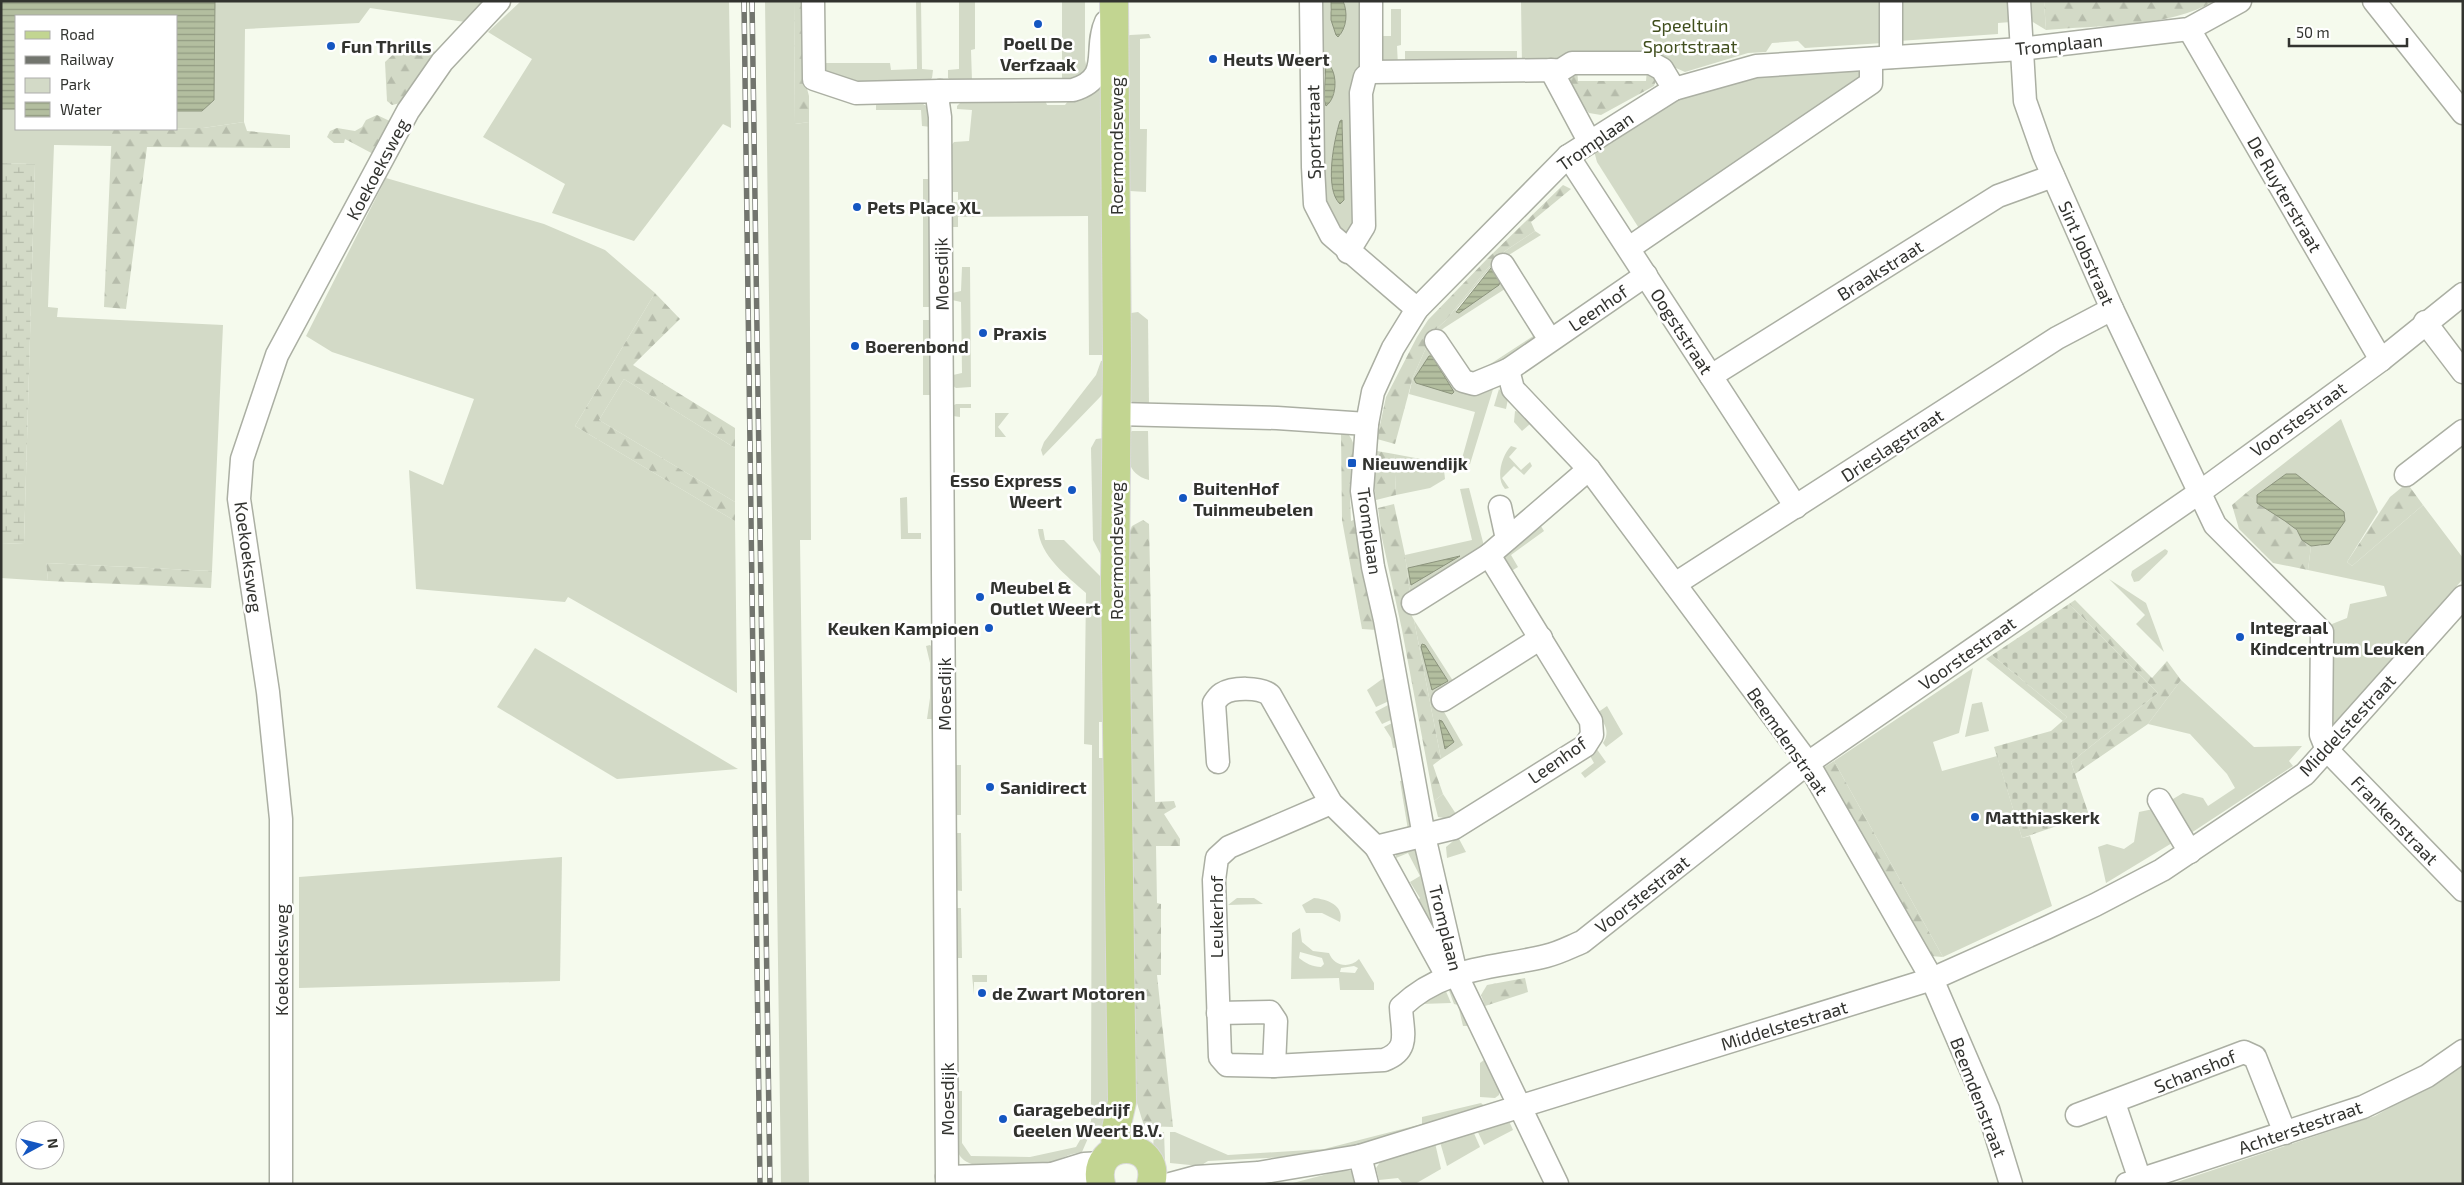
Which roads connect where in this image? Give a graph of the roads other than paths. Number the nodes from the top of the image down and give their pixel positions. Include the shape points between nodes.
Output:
1 (499, 1) edge
2 (814, 1) edge
3 (1311, 1) edge
4 (1371, 1) edge
5 (1891, 1) edge
6 (2019, 1) edge
7 (2240, 1) edge
8 (2374, 1) edge
9 (1114, 2) edge
10 (2189, 29) junction
11 (2022, 49) junction
12 (1881, 58) junction
13 (1551, 70) junction
14 (1371, 72) junction
15 (1674, 89) junction
16 (940, 91) junction
17 (2463, 113) edge
18 (1589, 142) junction
19 (1568, 156) junction
20 (2053, 176) junction
21 (1629, 248) junction
22 (1348, 252) junction
23 (1503, 265) dead end
24 (1646, 276) junction
25 (2463, 294) edge
26 (1417, 309) junction
27 (2112, 309) junction
28 (2425, 322) junction
29 (1550, 340) junction
30 (1436, 341) dead end
31 (2381, 360) junction
32 (1508, 370) junction
33 (2463, 372) edge
34 (1711, 376) junction
35 (1117, 414) junction
36 (1366, 424) junction
37 (2463, 431) edge
38 (1589, 469) junction
39 (2406, 475) dead end
40 (2200, 492) junction
41 (1500, 507) dead end
42 (1796, 507) junction
43 (1507, 539) junction
44 (1489, 555) junction
45 (1675, 584) junction
46 (2463, 596) edge
47 (1413, 603) dead end
48 (1541, 638) junction
49 (1443, 700) dead end
50 (2327, 750) junction
51 (1218, 762) dead end
52 (1808, 764) junction
53 (2160, 800) dead end
54 (1331, 803) junction
55 (1424, 836) junction
56 (1376, 847) junction
57 (2190, 852) junction
58 (2463, 890) edge
59 (1451, 975) junction
60 (1932, 979) junction
61 (1218, 1013) junction
62 (2463, 1051) edge
63 (1274, 1066) junction
64 (2114, 1103) junction
65 (1518, 1106) junction
66 (2076, 1115) dead end
67 (2284, 1133) junction
68 (1360, 1156) junction
69 (1103, 1171) edge
70 (1158, 1179) edge
71 (947, 1180) edge
72 (2134, 1182) edge
73 (282, 1184) edge
74 (1367, 1184) edge
75 (1557, 1184) edge
76 (2011, 1184) edge

1 - 73 street, Koekoeksweg via 442,62 408,111 277,354 242,459 240,499 268,692 281,819
2 - 16 street via 814,79 856,93
3 - 22 street, Sportstraat via 1315,204 1331,236
4 - 14 street
5 - 12 street
6 - 11 street, Sint Jobstraat
7 - 10 street, Tromplaan
8 - 17 street
9 - 16 street via 1101,32 1100,64 1086,86 1073,90
9 - 35 main road, Roermondseweg
10 - 11 street, Tromplaan
10 - 31 street, De Ruyterstraat
11 - 12 street, Tromplaan
11 - 20 street, Sint Jobstraat via 2026,101
12 - 15 street, Tromplaan via 1756,66
12 - 21 street via 1871,83
13 - 14 street
13 - 15 street via 1561,70 1572,63 1651,63 1662,69
13 - 18 street
14 - 22 street via 1365,77 1361,93 1364,226
15 - 18 street, Tromplaan
16 - 71 street, Moesdijk
18 - 19 street, Tromplaan
19 - 21 street, Oogststraat
19 - 26 street, Tromplaan
20 - 27 street, Sint Jobstraat
20 - 34 street, Braakstraat via 1998,196
21 - 24 street, Oogststraat
22 - 26 street, Sportstraat
23 - 29 street, Leenhof
24 - 29 street, Leenhof
24 - 34 street, Oogststraat
25 - 28 street, Voorstestraat
26 - 36 street, Tromplaan via 1373,392
27 - 40 street, Sint Jobstraat
27 - 42 street, Drieslagstraat via 2057,338
28 - 31 street, Voorstestraat
28 - 33 street
29 - 32 street, Leenhof
30 - 32 street, Leenhof via 1463,381 1474,384
31 - 40 street, Voorstestraat
32 - 38 street, Beemdenstraat via 1513,389
34 - 42 street, Oogststraat
35 - 36 street
35 - 69 main road, Roermondseweg via 1115,582 1122,1102
36 - 55 street, Tromplaan via 1362,464 1365,517
37 - 39 street
38 - 43 street
38 - 45 street, Beemdenstraat
40 - 50 street, Sint Jobstraat via 2215,526 2322,632 2321,735
40 - 52 street, Voorstestraat
41 - 43 street
42 - 45 street, Drieslagstraat
43 - 44 street
44 - 47 street
44 - 48 street, Leenhof
45 - 52 street, Beemdenstraat
46 - 50 street, Middelstestraat
48 - 49 street
48 - 55 street, Leenhof via 1591,720 1592,735 1585,746 1454,828
50 - 57 street, Middelstestraat via 2305,774
50 - 58 street, Frankenstraat
51 - 54 street via 1214,703 1220,694 1233,690 1265,690
52 - 59 street, Voorstestraat via 1582,942 1548,956
52 - 60 street, Beemdenstraat
53 - 57 street
54 - 56 street
54 - 61 street, Leukerhof via 1229,847 1217,858 1214,880
55 - 56 street
55 - 59 street, Tromplaan
56 - 59 street
57 - 60 street, Middelstestraat via 2095,905
59 - 63 street, Leukerhof via 1414,995 1401,1007 1403,1046 1396,1055 1384,1060
59 - 65 street, Tromplaan
60 - 65 street, Middelstestraat
60 - 76 street, Beemdenstraat via 1988,1108
61 - 63 street, Leukerhof via 1220,1057 1226,1065
61 - 63 street via 1270,1012 1276,1021
62 - 67 street, Achterstestraat via 2426,1076 2363,1107
64 - 66 street, Schanshof
64 - 67 street, Schanshof via 2244,1052 2255,1057
64 - 72 street
65 - 68 street, Middelstestraat
65 - 75 street, Tromplaan
67 - 72 street, Achterstestraat
68 - 70 street, Middelstestraat via 1258,1173
68 - 74 street
69 - 70 main road via 1144,1156
69 - 71 street, Moesdijk via 1084,1164 1052,1174

